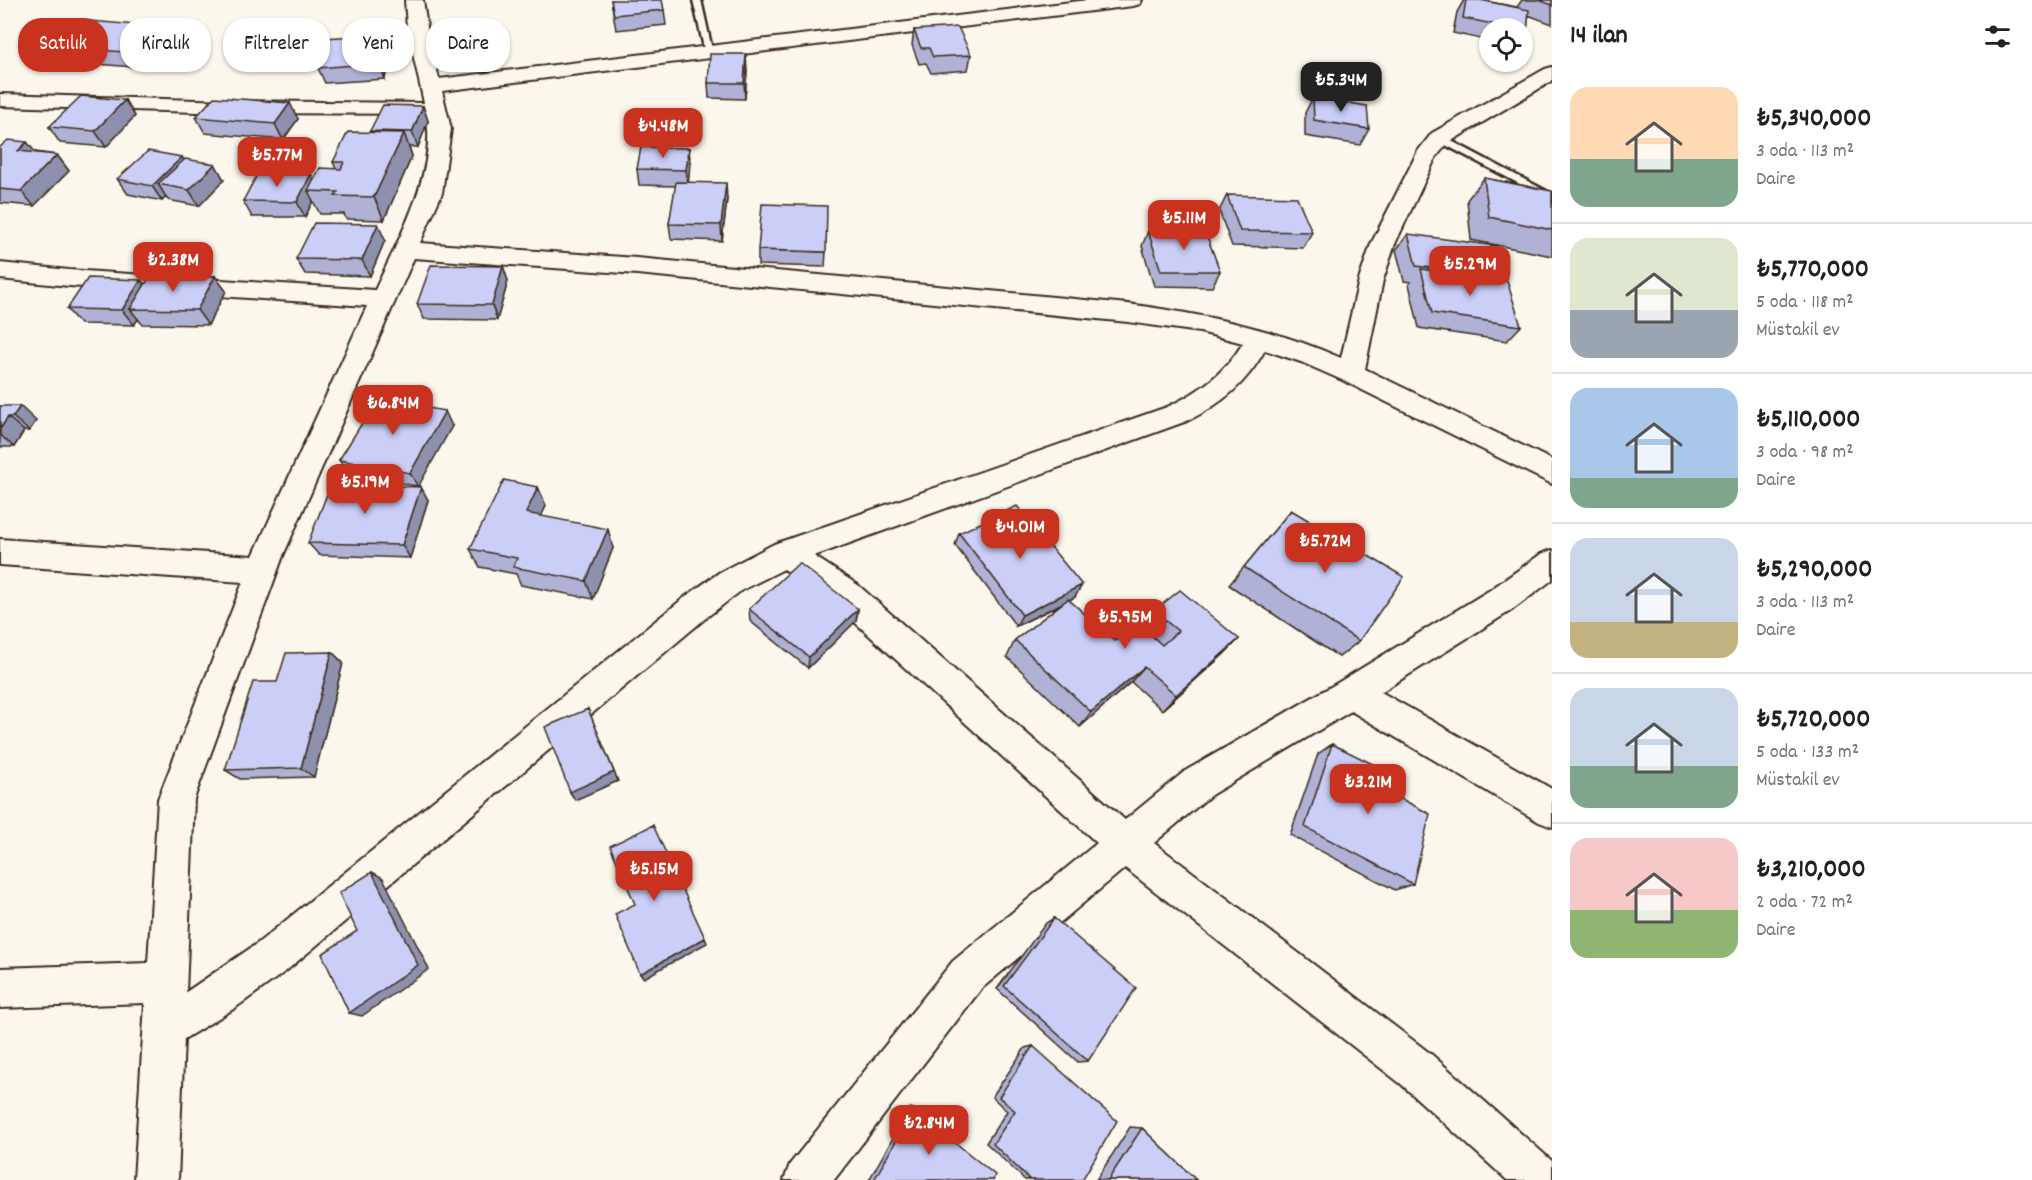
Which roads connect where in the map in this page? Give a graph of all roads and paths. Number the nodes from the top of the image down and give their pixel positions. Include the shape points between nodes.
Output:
1 (414, 0) edge
2 (697, 0) edge
3 (1133, 0) edge
4 (710, 52) junction
5 (1552, 73) edge
6 (1541, 87) edge
7 (433, 98) junction
8 (0, 100) edge
9 (1440, 138) junction
10 (1552, 198) edge
11 (405, 250) junction
12 (0, 271) edge
13 (383, 299) junction
14 (1259, 338) junction
15 (1351, 373) junction
16 (1552, 473) edge
17 (0, 552) edge
18 (785, 553) junction
19 (1552, 563) edge
20 (263, 570) junction
21 (1351, 693) junction
22 (1552, 809) edge
23 (1125, 844) junction
24 (166, 982) junction
25 (0, 988) edge
26 (164, 1028) junction
27 (156, 1180) edge
28 (806, 1180) edge
29 (1540, 1180) edge

1 - 7 street
2 - 4 lane
3 - 4 street
4 - 7 street
5 - 6 street
6 - 9 street
7 - 8 street via 230,107
7 - 11 street via 440,129 431,193
9 - 10 lane
9 - 15 street via 1422,163 1383,244
11 - 13 street
11 - 14 street via 637,266 1128,313 1200,323
12 - 13 street
13 - 20 street
14 - 15 street
14 - 18 street via 1245,364 1206,401
15 - 16 street
17 - 20 street
18 - 23 street via 847,595
18 - 26 street via 731,581 696,607 272,957
19 - 21 street via 1501,600
20 - 24 street via 176,799
21 - 22 street
21 - 23 street via 1198,783
23 - 28 street via 967,975
23 - 29 street via 1416,1069
24 - 25 street
24 - 26 street
26 - 27 street

